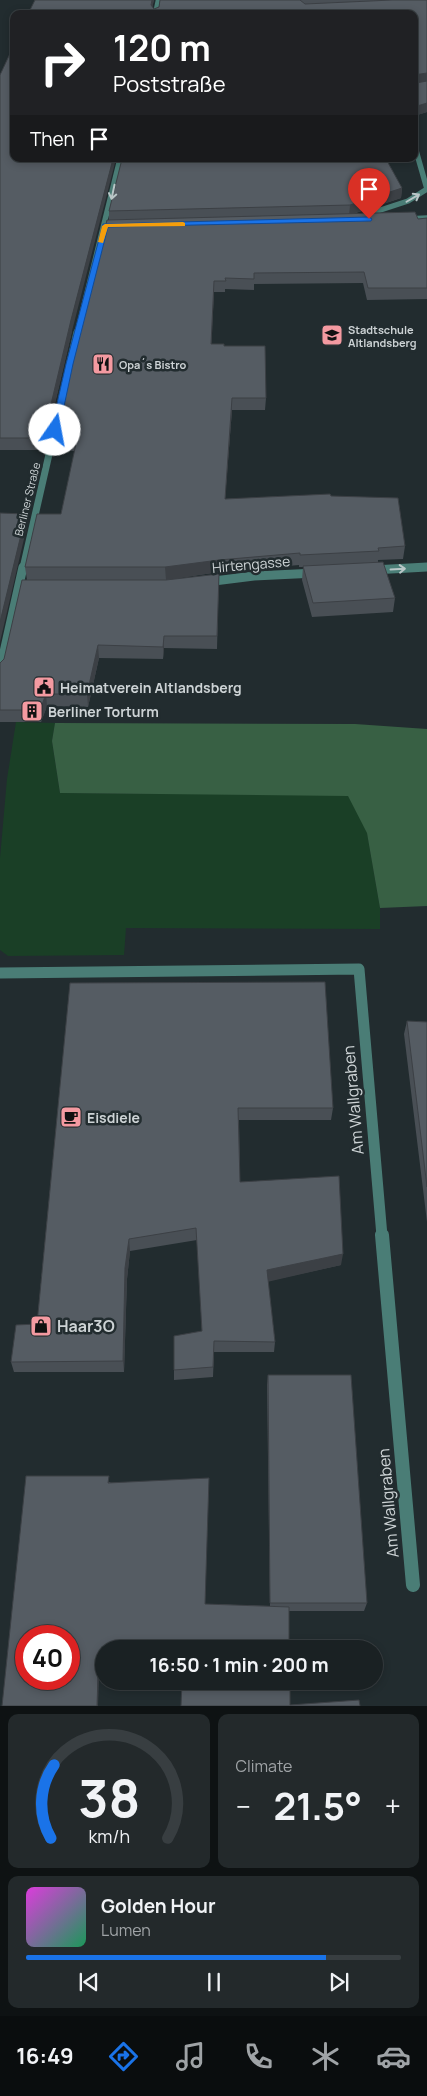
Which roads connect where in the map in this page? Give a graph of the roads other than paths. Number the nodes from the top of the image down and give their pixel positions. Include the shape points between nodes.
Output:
1 (418, 158) edge
2 (119, 162) edge
3 (427, 189) edge
4 (427, 218) edge
5 (379, 219) edge
6 (398, 219) edge
7 (105, 226) junction
8 (114, 226) edge
9 (427, 567) edge
10 (361, 571) edge
11 (322, 573) edge
12 (196, 583) edge
13 (0, 670) edge
14 (0, 973) edge
15 (413, 1585) dead end

1 - 3 street
2 -> 7 street, Berliner Straße
5 -> 3 street via 350,220 408,201
4 - 6 street
7 - 8 street
7 - 13 street, Berliner Straße via 69,364 22,586
10 -> 9 street
11 - 12 street, Hirtengasse
14 - 15 street, Am Wallgraben via 359,969

